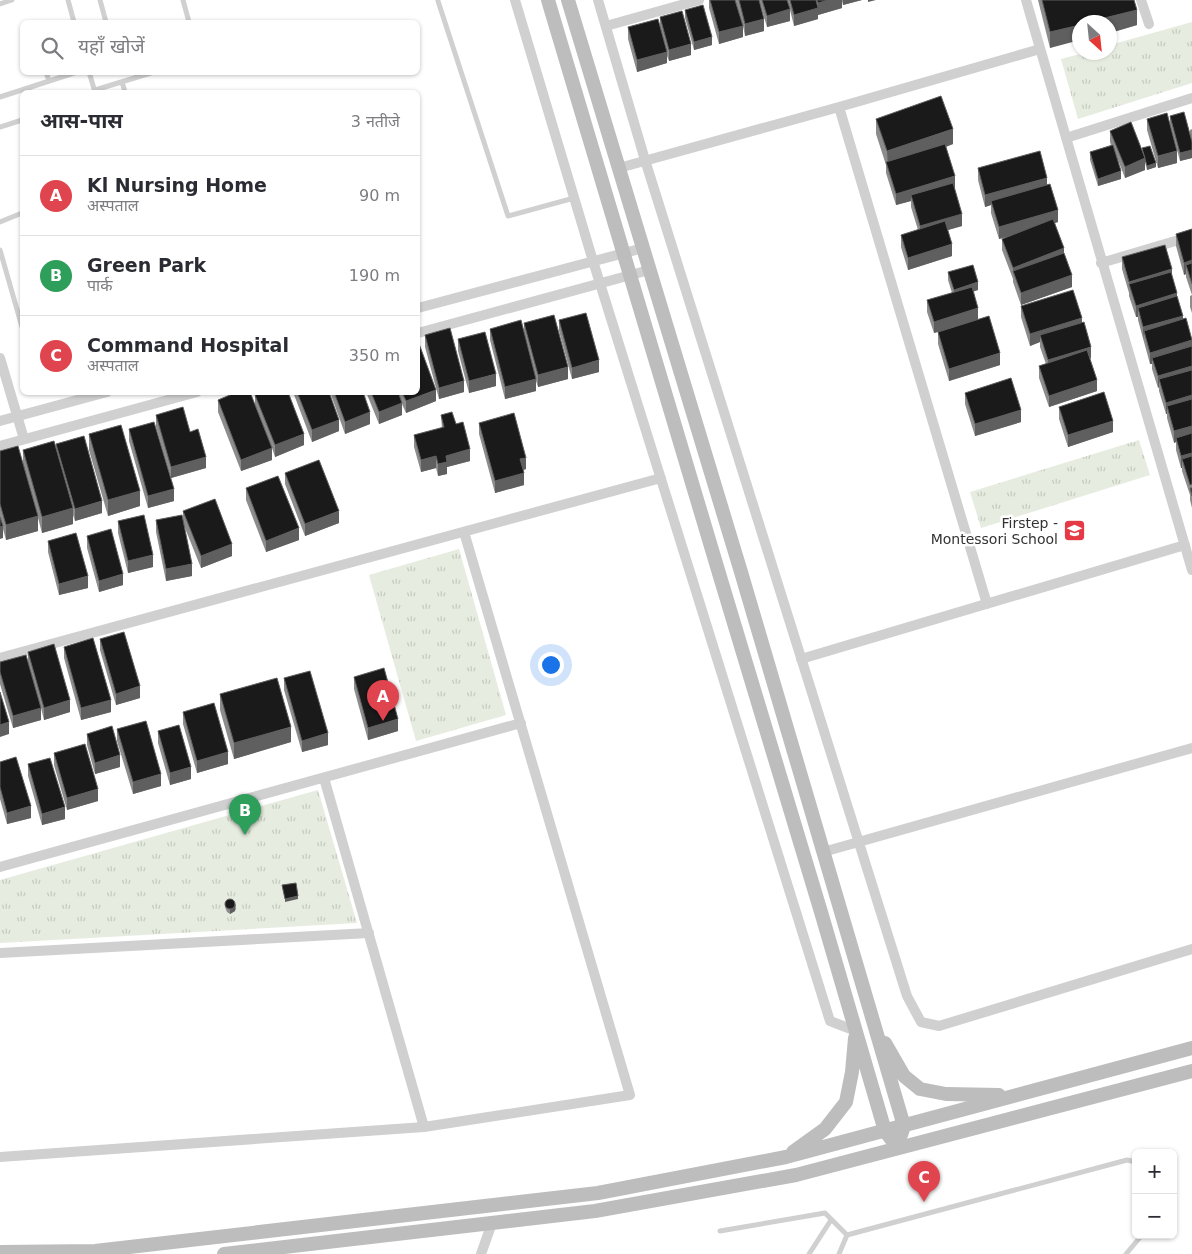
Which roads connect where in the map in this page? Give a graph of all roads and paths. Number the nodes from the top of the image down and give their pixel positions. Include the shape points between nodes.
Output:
1 (12, 0) edge
2 (68, 0) edge
3 (100, 0) edge
4 (183, 0) edge
5 (515, 0) edge
6 (548, 0) edge
7 (568, 0) edge
8 (598, 0) edge
9 (699, 0) edge
10 (1026, 0) edge
11 (1141, 0) edge
12 (438, 1) dead end
13 (0, 4) edge
14 (73, 20) edge
15 (105, 20) edge
16 (188, 20) edge
17 (1149, 24) dead end
18 (606, 26) junction
19 (1040, 49) junction
20 (47, 75) edge
21 (68, 75) edge
22 (90, 75) edge
23 (144, 75) edge
24 (49, 81) junction
25 (122, 82) junction
26 (20, 90) edge
27 (21, 90) edge
28 (95, 90) edge
29 (98, 90) edge
30 (124, 90) edge
31 (0, 97) edge
32 (1192, 98) edge
33 (839, 107) junction
34 (20, 121) edge
35 (0, 127) edge
36 (1066, 138) junction
37 (645, 160) junction
38 (596, 162) junction
39 (619, 168) junction
40 (602, 184) junction
41 (574, 198) junction
42 (20, 214) edge
43 (0, 222) edge
44 (1192, 236) edge
45 (643, 248) junction
46 (0, 250) edge
47 (623, 253) junction
48 (593, 261) junction
49 (1102, 263) junction
50 (649, 270) junction
51 (630, 275) junction
52 (600, 283) junction
53 (420, 307) edge
54 (20, 319) edge
55 (420, 332) edge
56 (0, 358) edge
57 (96, 395) edge
58 (186, 395) edge
59 (18, 417) junction
60 (0, 421) edge
61 (24, 439) junction
62 (0, 446) edge
63 (661, 478) junction
64 (464, 532) junction
65 (1185, 545) junction
66 (1192, 570) edge
67 (987, 604) junction
68 (0, 658) edge
69 (802, 658) junction
70 (521, 723) junction
71 (1192, 748) edge
72 (324, 778) junction
73 (859, 842) junction
74 (823, 852) junction
75 (0, 867) edge
76 (369, 932) junction
77 (1192, 949) edge
78 (0, 953) edge
79 (874, 1025) junction
80 (856, 1031) junction
81 (1192, 1048) edge
82 (1192, 1071) edge
83 (1014, 1096) junction
84 (424, 1126) junction
85 (904, 1126) junction
86 (885, 1131) junction
87 (898, 1148) junction
88 (0, 1157) edge
89 (786, 1157) junction
90 (1132, 1161) edge
91 (831, 1220) junction
92 (492, 1223) junction
93 (720, 1232) dead end
94 (847, 1235) junction
95 (1139, 1239) edge
96 (0, 1252) edge
97 (224, 1254) edge
98 (481, 1254) edge
99 (810, 1254) edge
100 (839, 1254) edge
101 (1126, 1254) edge

1 - 13 lane
2 - 14 lane
3 - 15 lane
4 - 16 lane
5 - 41 street
6 - 38 main road
7 - 39 main road
8 - 18 street
9 - 18 street
10 - 19 street
11 - 17 street
12 - 41 lane via 508,216
18 - 37 street
19 - 33 street
19 - 36 street
20 - 24 lane
21 - 24 lane
22 - 28 lane
23 - 25 lane
24 - 27 lane
25 - 29 lane
25 - 30 lane
26 - 31 lane
32 - 36 street
33 - 37 street
33 - 67 street
34 - 35 lane
36 - 49 street
37 - 39 street
37 - 69 street
38 - 39 main road
38 - 40 main road
39 - 40 main road
39 - 45 main road
40 - 47 main road
41 - 48 street
42 - 43 lane
44 - 49 street
45 - 47 street
45 - 50 main road
46 - 54 lane
47 - 48 street
47 - 51 main road
48 - 52 street
48 - 53 street
49 - 65 street
50 - 51 street
50 - 74 main road
51 - 52 street
51 - 80 main road
52 - 55 street
52 - 63 street
56 - 59 street
57 - 59 street
58 - 61 street
59 - 60 street
59 - 61 street
61 - 62 street
63 - 64 street
63 - 80 street via 830,1021
64 - 68 street
64 - 70 street
65 - 66 street
65 - 67 street
67 - 69 street
69 - 73 street
70 - 72 street
70 - 84 street via 630,1095
71 - 73 street
72 - 75 street
72 - 76 street
73 - 74 street
73 - 77 street via 907,996 921,1022 939,1026
74 - 79 main road
76 - 78 street
76 - 84 street
79 - 83 main road via 904,1076 920,1089 946,1094
79 - 85 main road
80 - 86 main road
80 - 89 main road via 846,1102 825,1129
81 - 83 main road
82 - 87 main road
83 - 85 main road
84 - 88 street
85 - 86 main road
85 - 87 main road
86 - 87 main road
86 - 89 main road
87 - 92 main road via 786,1177 595,1211
89 - 96 main road via 598,1193 95,1251
90 - 94 lane
91 - 93 lane via 825,1214
91 - 94 lane
91 - 99 lane
92 - 97 main road
92 - 98 street
94 - 100 lane
95 - 101 lane

